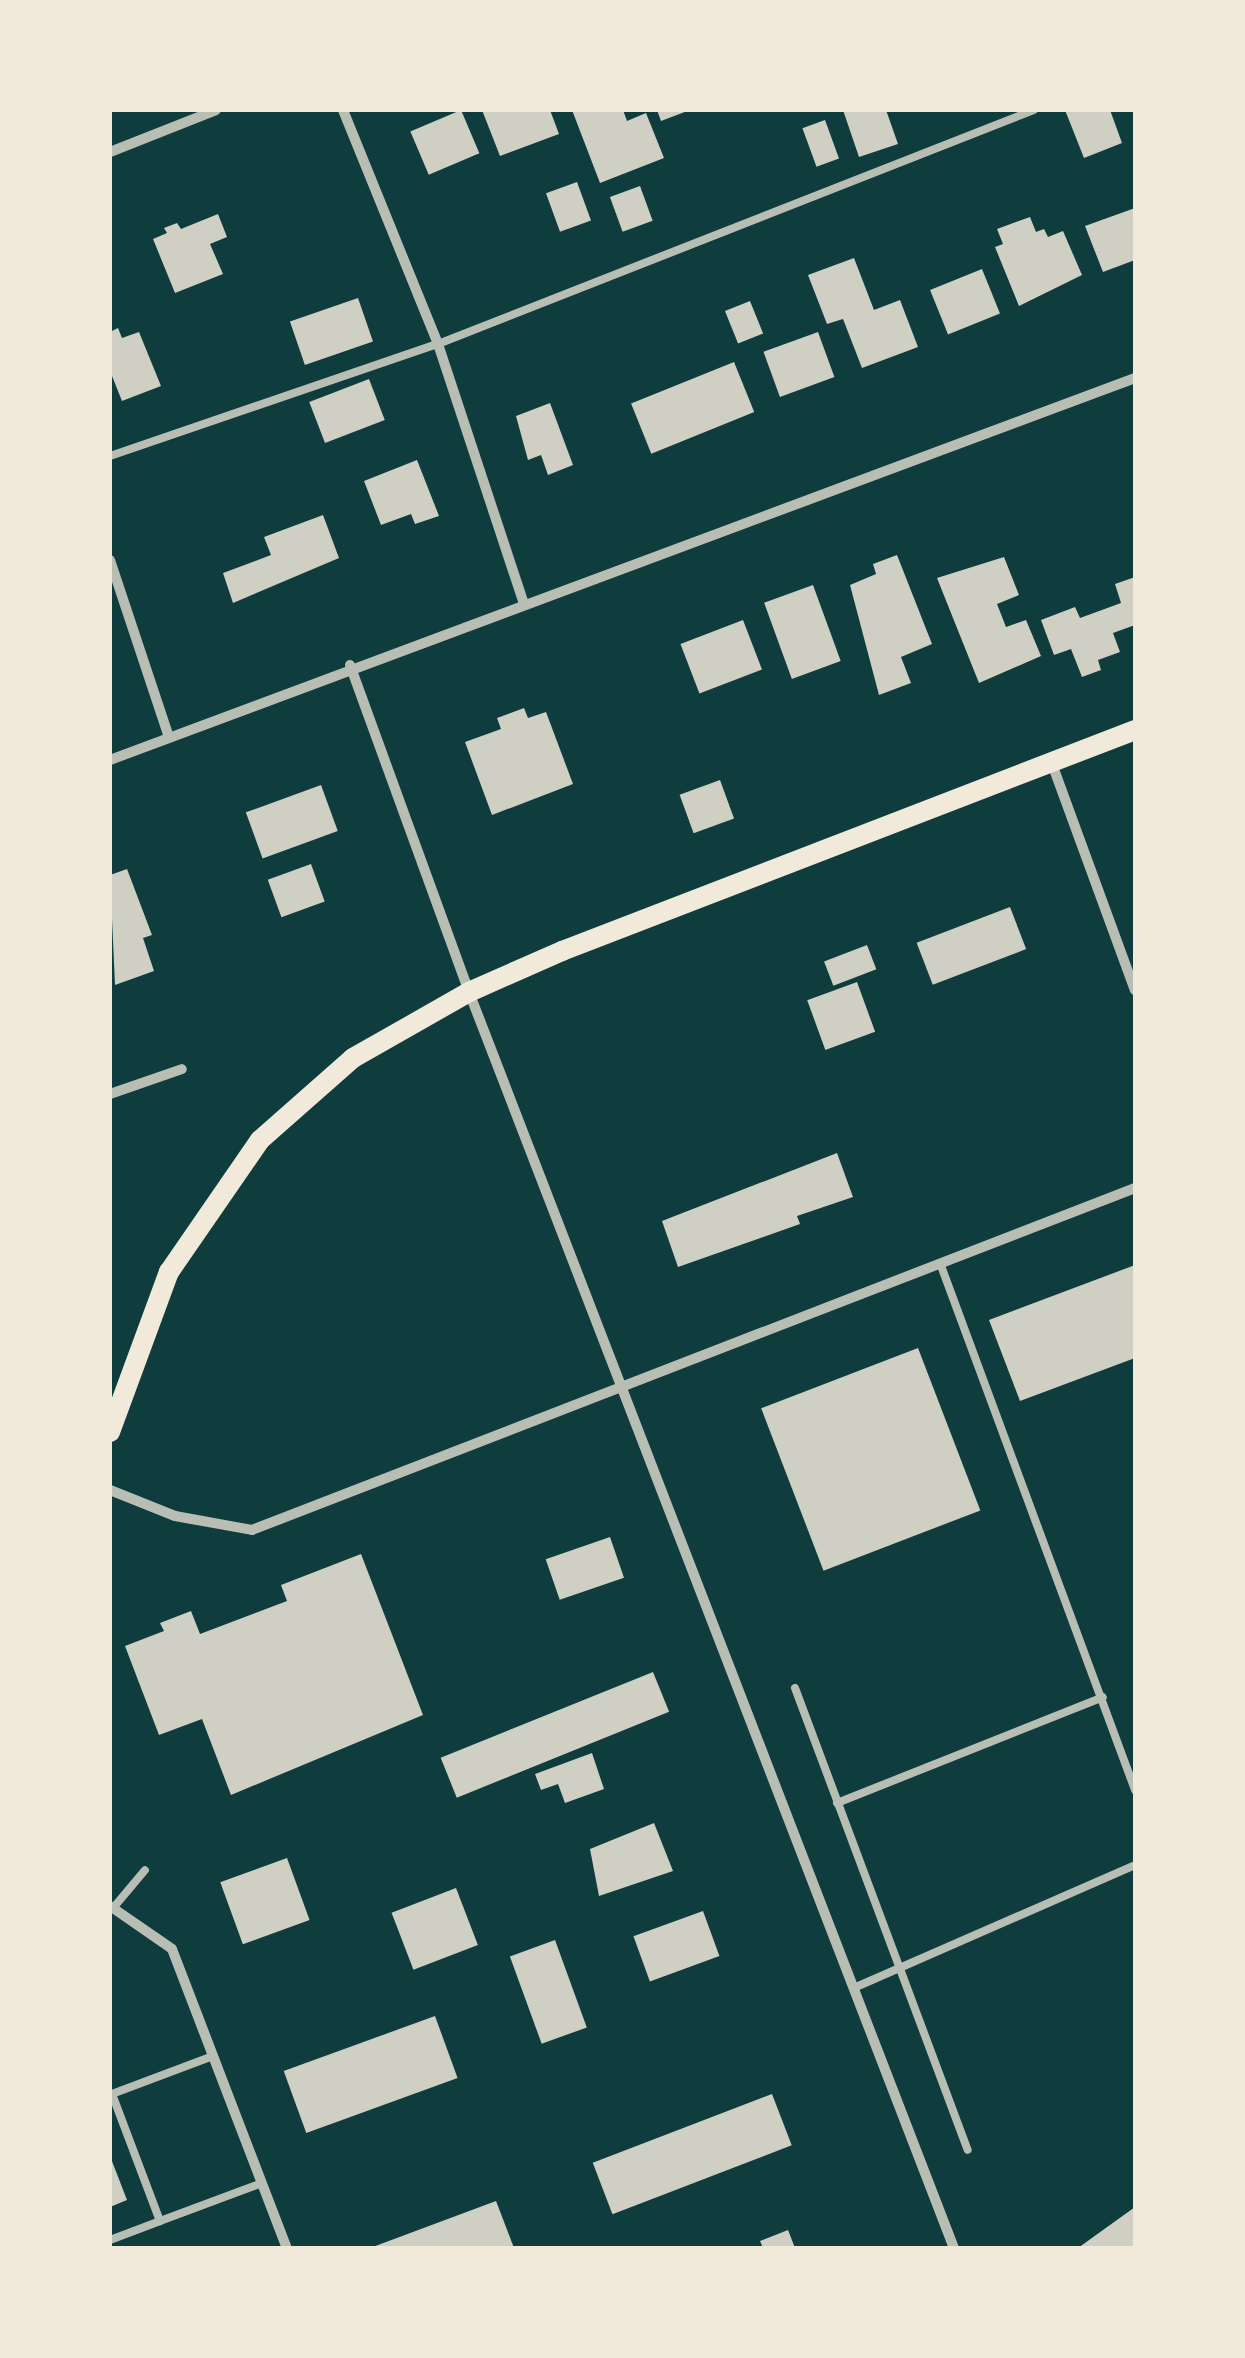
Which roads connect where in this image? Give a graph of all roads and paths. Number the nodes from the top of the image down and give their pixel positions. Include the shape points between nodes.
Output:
1 (216, 110) edge
2 (343, 110) edge
3 (1034, 110) edge
4 (110, 152) edge
5 (438, 344) junction
6 (1135, 378) edge
7 (110, 456) edge
8 (110, 560) edge
9 (523, 601) junction
10 (350, 666) junction
11 (1135, 730) edge
12 (169, 737) junction
13 (110, 760) edge
14 (1051, 761) junction
15 (1135, 990) edge
16 (469, 992) junction
17 (182, 1069) dead end
18 (110, 1094) edge
19 (1135, 1188) edge
20 (940, 1263) junction
21 (622, 1387) junction
22 (110, 1432) edge
23 (110, 1490) edge
24 (796, 1688) dead end
25 (1103, 1697) junction
26 (1135, 1790) edge
27 (837, 1804) junction
28 (1135, 1865) edge
29 (146, 1870) dead end
30 (112, 1906) edge
31 (900, 1969) junction
32 (856, 1987) junction
33 (213, 2056) junction
34 (111, 2094) edge
35 (968, 2150) dead end
36 (262, 2183) junction
37 (160, 2221) junction
38 (110, 2240) edge
39 (286, 2248) edge
40 (954, 2248) edge

1 - 4 street
2 - 5 street
3 - 5 lane
5 - 7 lane
5 - 9 street
6 - 9 street
8 - 12 street
9 - 10 street
10 - 12 street
10 - 16 street
11 - 14 main road
12 - 13 street
14 - 15 street
14 - 16 main road
16 - 21 street
16 - 22 main road via 353,1058 260,1140 170,1272
17 - 18 street
19 - 20 street
20 - 21 street
20 - 25 lane
21 - 23 street via 252,1530 175,1516
21 - 32 street
24 - 27 lane
25 - 26 lane
25 - 27 lane
27 - 31 lane
28 - 31 lane
29 - 30 lane
30 - 33 street via 172,1949
31 - 32 lane
31 - 35 lane
32 - 40 street
33 - 34 lane
33 - 36 street
34 - 37 lane
36 - 37 lane
36 - 39 street
37 - 38 lane

